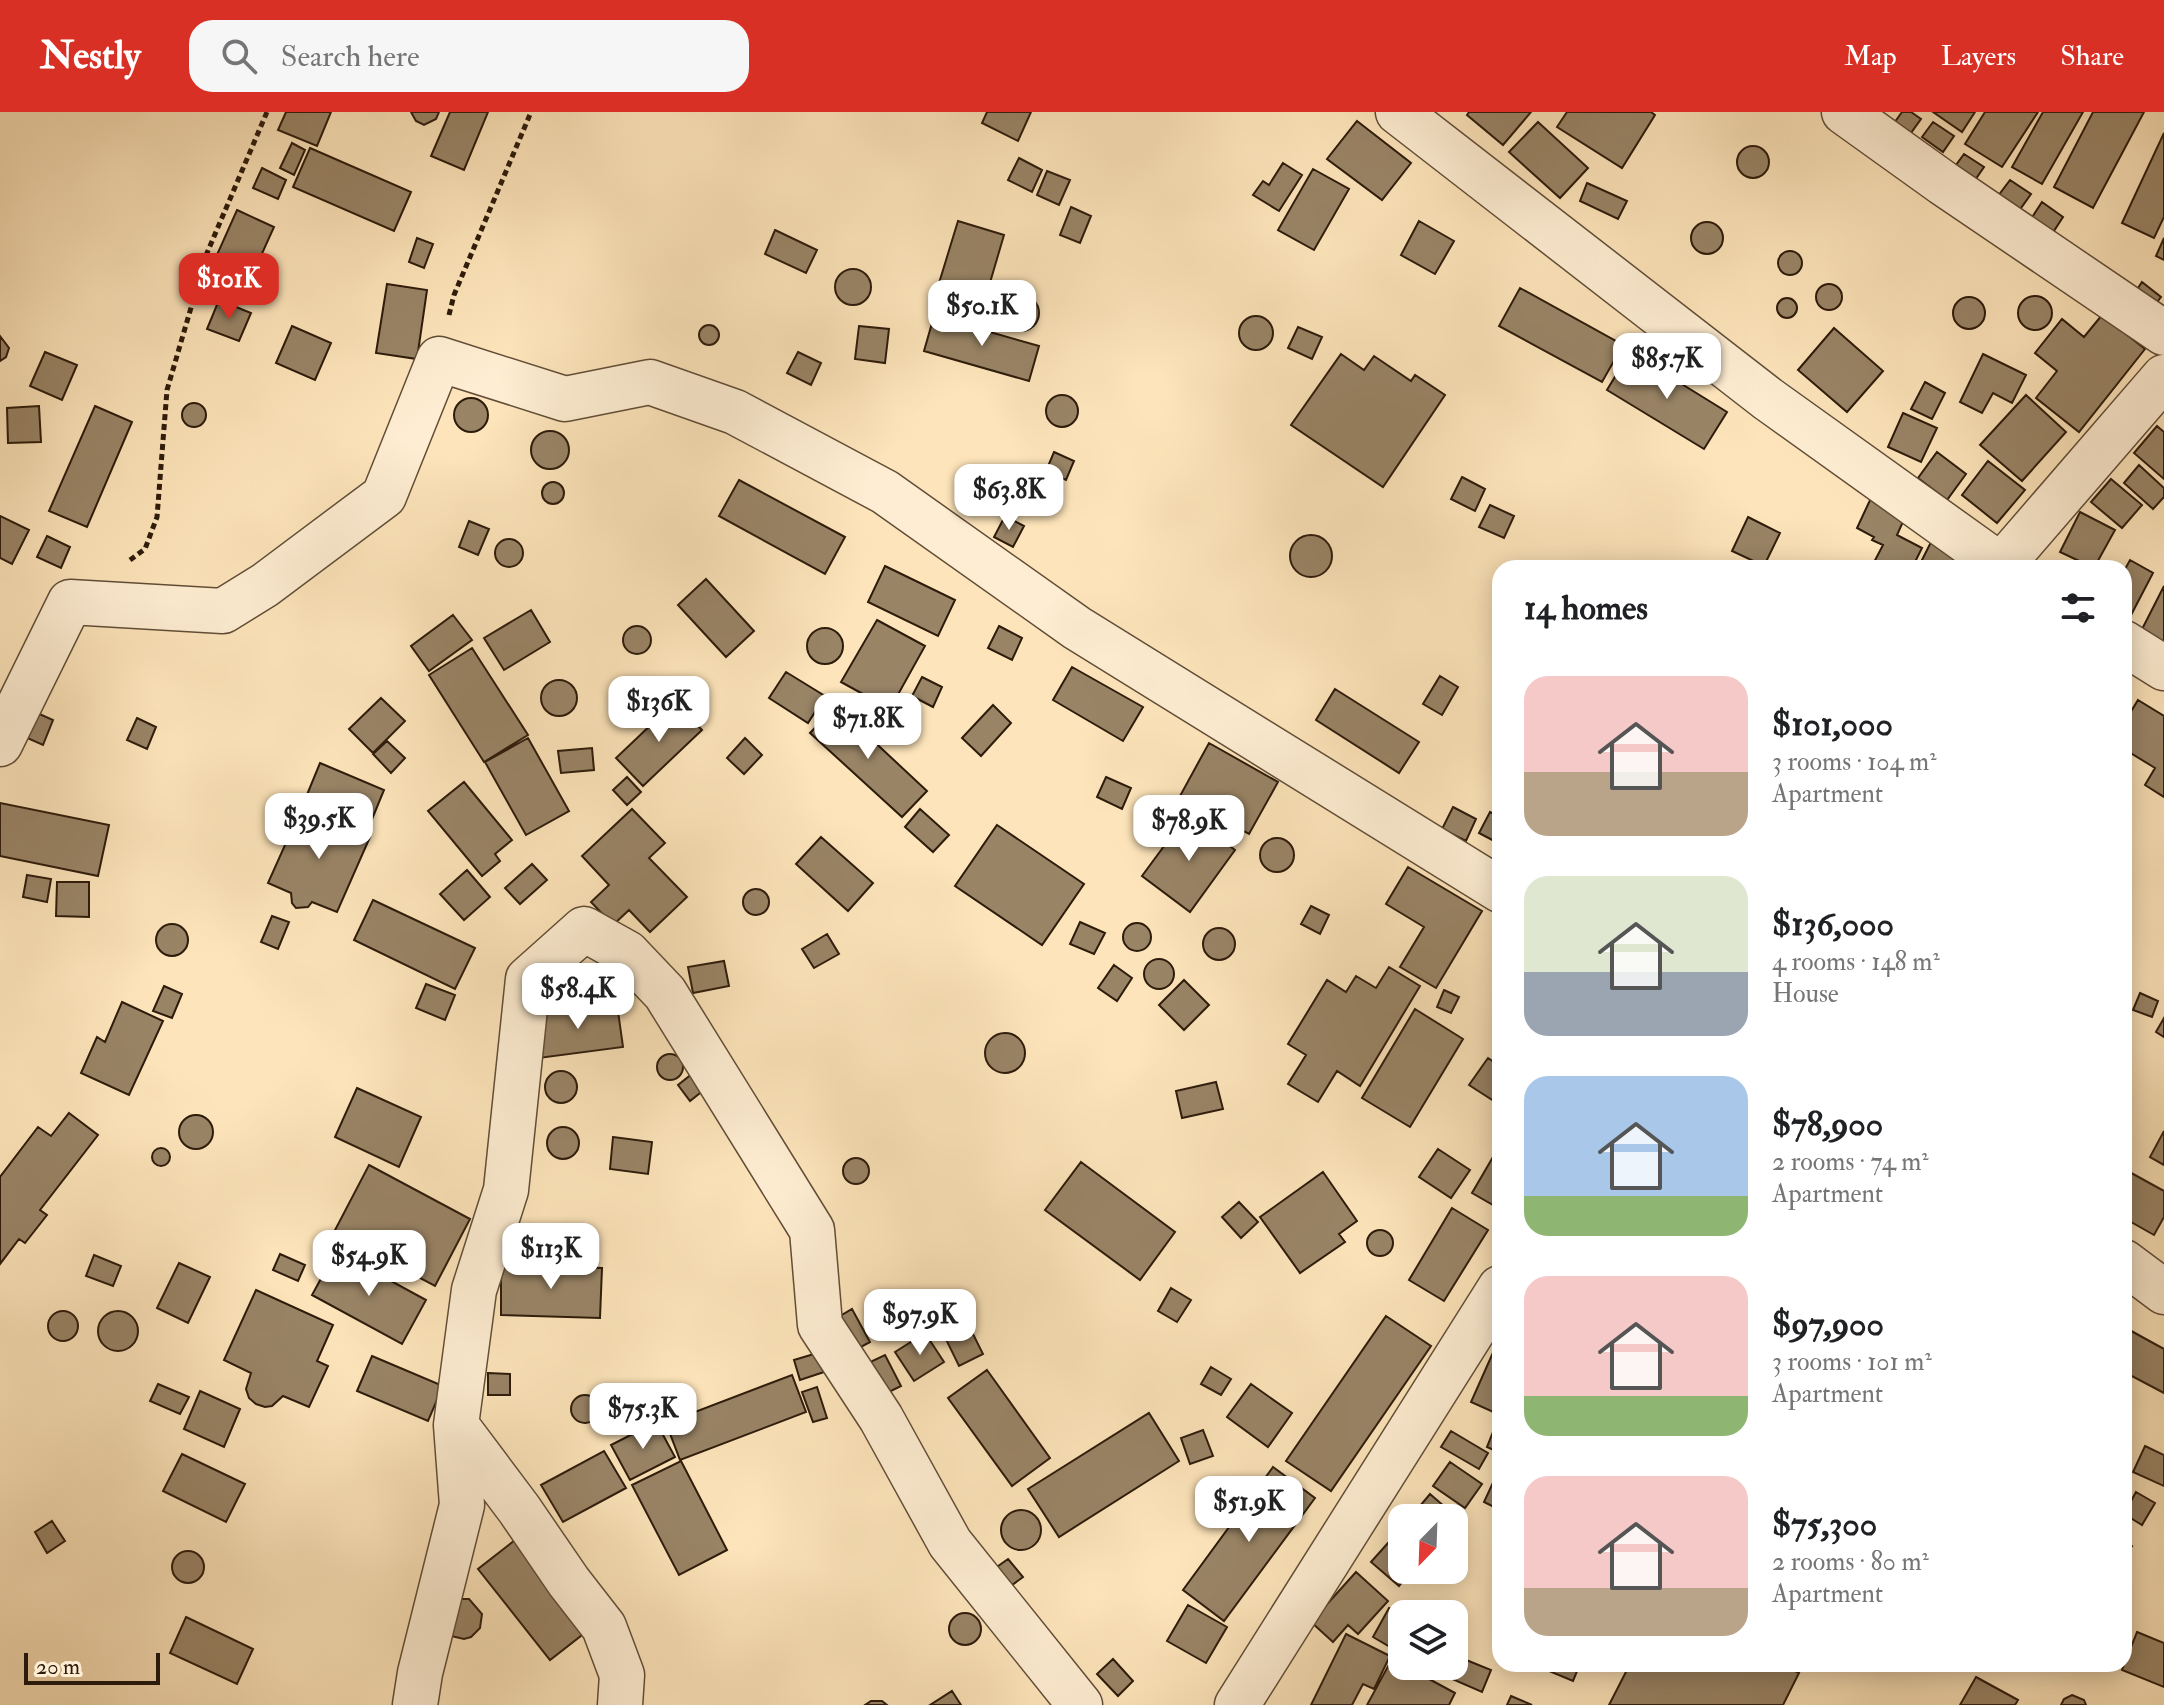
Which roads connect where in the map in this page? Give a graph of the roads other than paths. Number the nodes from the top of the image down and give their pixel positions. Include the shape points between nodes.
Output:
1 (1398, 112) edge
2 (1844, 112) edge
3 (2164, 333) edge
4 (2164, 377) edge
5 (1991, 560) edge
6 (2007, 560) edge
7 (2132, 648) edge
8 (2164, 668) edge
9 (0, 744) edge
10 (1492, 885) edge
11 (2132, 1268) edge
12 (2164, 1292) edge
13 (1492, 1301) edge
14 (456, 1425) junction
15 (415, 1705) edge
16 (620, 1705) edge
17 (1080, 1705) edge
18 (1237, 1705) edge

1 - 5 street via 1768,399
2 - 3 street
4 - 6 street
7 - 8 street
9 - 10 street via 70,602 223,611 384,496 439,359 565,399 650,382 735,412 885,492 1077,628
11 - 12 street
13 - 18 street
14 - 15 street via 462,1505
14 - 16 street via 604,1627 622,1675
14 - 17 street via 474,1290 506,1190 528,979 584,929 627,953 665,993 812,1230 820,1325 881,1418 950,1543

